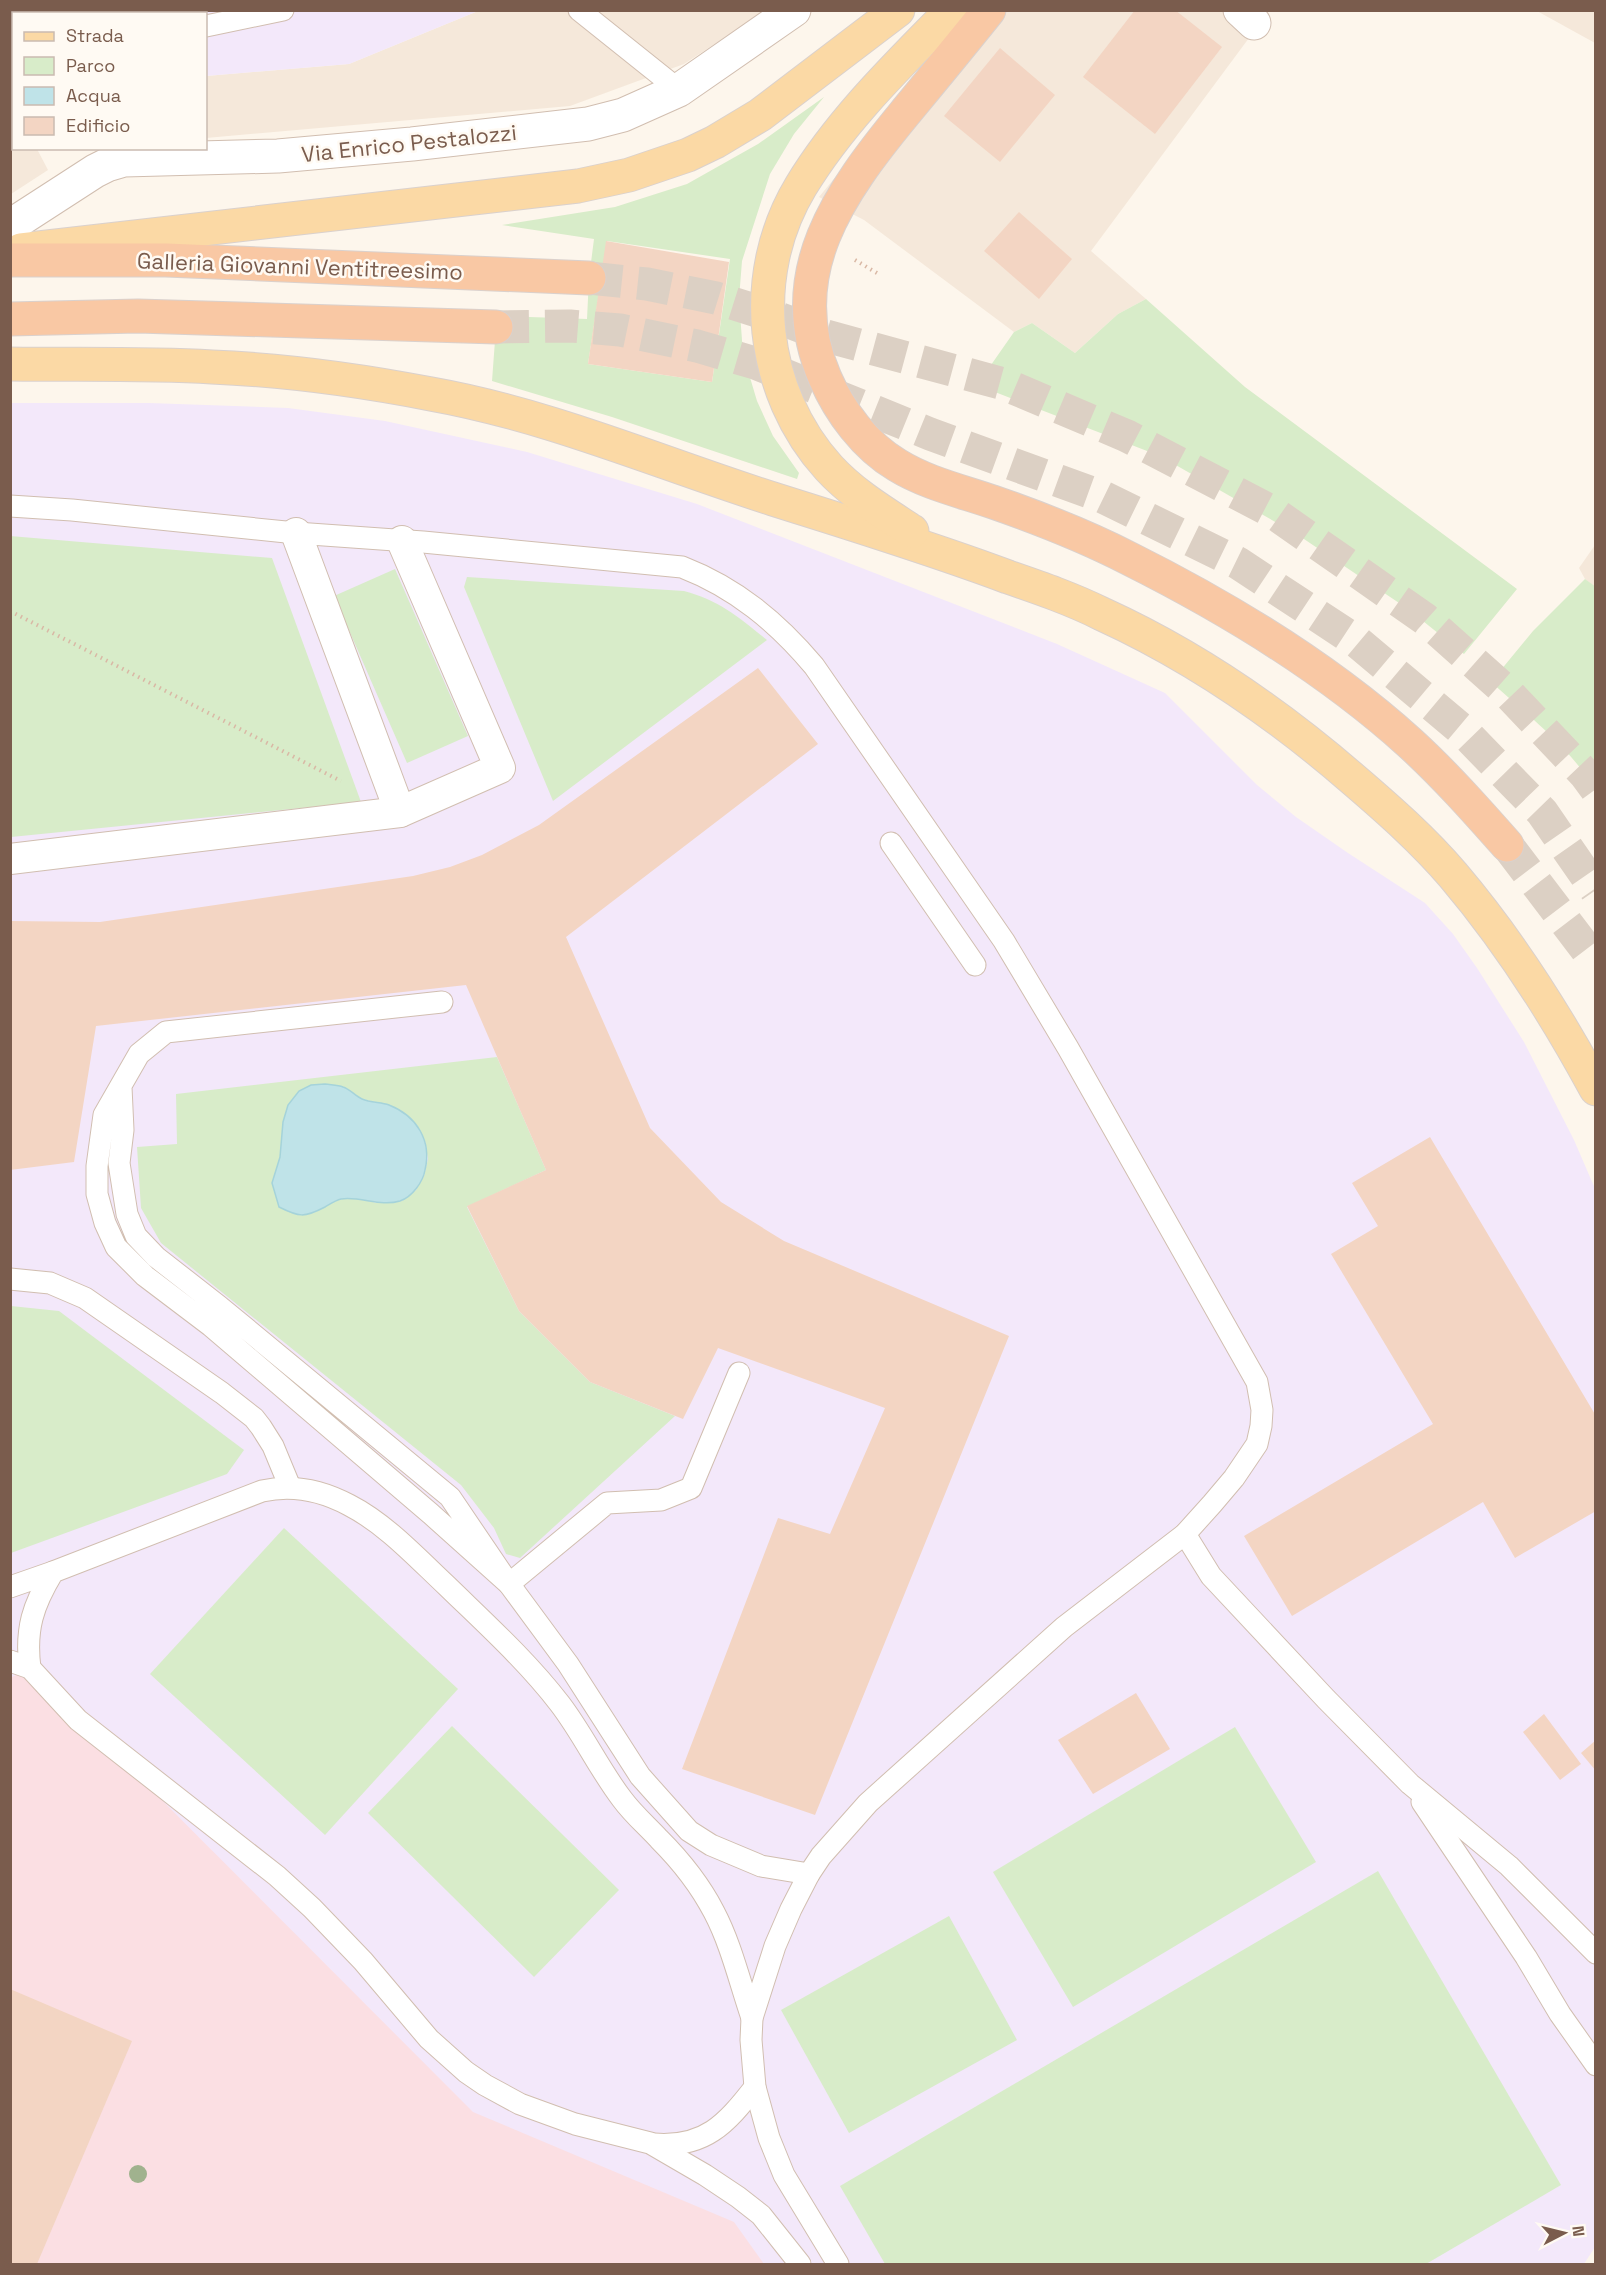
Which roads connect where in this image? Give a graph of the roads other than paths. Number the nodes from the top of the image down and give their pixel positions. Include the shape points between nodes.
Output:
1 (283, 10) edge
2 (579, 10) edge
3 (794, 10) edge
4 (898, 10) edge
5 (952, 10) edge
6 (989, 10) edge
7 (207, 26) edge
8 (678, 90) junction
9 (10, 226) edge
10 (10, 251) edge
11 (10, 260) edge
12 (589, 278) tunnel mouth
13 (10, 319) edge
14 (496, 327) tunnel mouth
15 (10, 364) edge
16 (10, 506) edge
17 (296, 533) junction
18 (402, 541) junction
19 (951, 555) junction
20 (400, 812) junction
21 (891, 843) dead end
22 (1507, 845) tunnel mouth
23 (10, 859) edge
24 (975, 965) dead end
25 (441, 1002) dead end
26 (1596, 1089) edge
27 (10, 1279) edge
28 (739, 1373) dead end
29 (290, 1487) junction
30 (1185, 1534) junction
31 (53, 1572) junction
32 (509, 1584) junction
33 (10, 1587) edge
34 (20, 1665) edge
35 (1410, 1784) junction
36 (689, 1831) junction
37 (689, 1874) junction
38 (809, 1874) junction
39 (1596, 1953) edge
40 (752, 2018) junction
41 (1596, 2065) edge
42 (755, 2087) junction
43 (650, 2143) junction
44 (800, 2265) edge
45 (838, 2265) edge

1 - 7 lane
2 - 8 lane
3 - 8 street, Via Enrico Pestalozzi
4 - 10 main road via 734,132 688,155 629,176 567,187
5 - 19 main road via 872,93 801,186 781,229 767,297 776,371 785,402 806,439 854,492
6 - 22 highway via 868,157 835,209 822,238 811,276 810,326 818,363 838,404 861,435 896,465 1125,556 1222,609 1316,669 1410,744 1461,792
8 - 9 street, Via Enrico Pestalozzi via 623,115 588,124 278,156 124,160 95,171
11 - 12 highway, Galleria Giovanni Ventitreesimo via 166,260
13 - 14 highway via 138,316
15 - 19 main road via 212,366 339,379 431,394 545,423
16 - 17 lane
17 - 18 lane
17 - 20 street
18 - 20 street via 500,768
18 - 30 lane via 682,567 746,600 814,666 1004,941 1257,1382 1262,1410 1257,1444 1234,1478
19 - 26 main road via 1100,612 1168,646 1210,671 1325,754 1390,810 1454,876 1546,1001
20 - 23 street
21 - 24 lane
25 - 32 lane via 166,1032 139,1054 104,1115 97,1166 98,1194 116,1247 145,1276 211,1326
27 - 29 lane via 50,1283 85,1298 229,1398 254,1418 273,1446
28 - 32 lane via 691,1488 661,1500 607,1503
29 - 31 lane via 262,1491
29 - 37 lane via 329,1496 371,1519 484,1622 533,1671 571,1720 620,1797
30 - 35 lane via 1211,1576
30 - 38 lane via 1064,1627 898,1776 837,1835
31 - 33 lane
31 - 34 lane via 28,1628 27,1647
32 - 36 lane via 568,1664 640,1776
34 - 43 lane via 78,1720 230,1837 312,1908 429,2039 466,2072 511,2099 553,2117
35 - 39 lane via 1509,1866
35 - 41 lane
36 - 37 lane
36 - 38 lane via 761,1866
37 - 40 lane via 721,1927
38 - 40 lane via 775,1946
40 - 42 lane
42 - 43 lane via 729,2120 709,2134 686,2143
42 - 45 lane via 784,2175
43 - 44 lane via 750,2205

